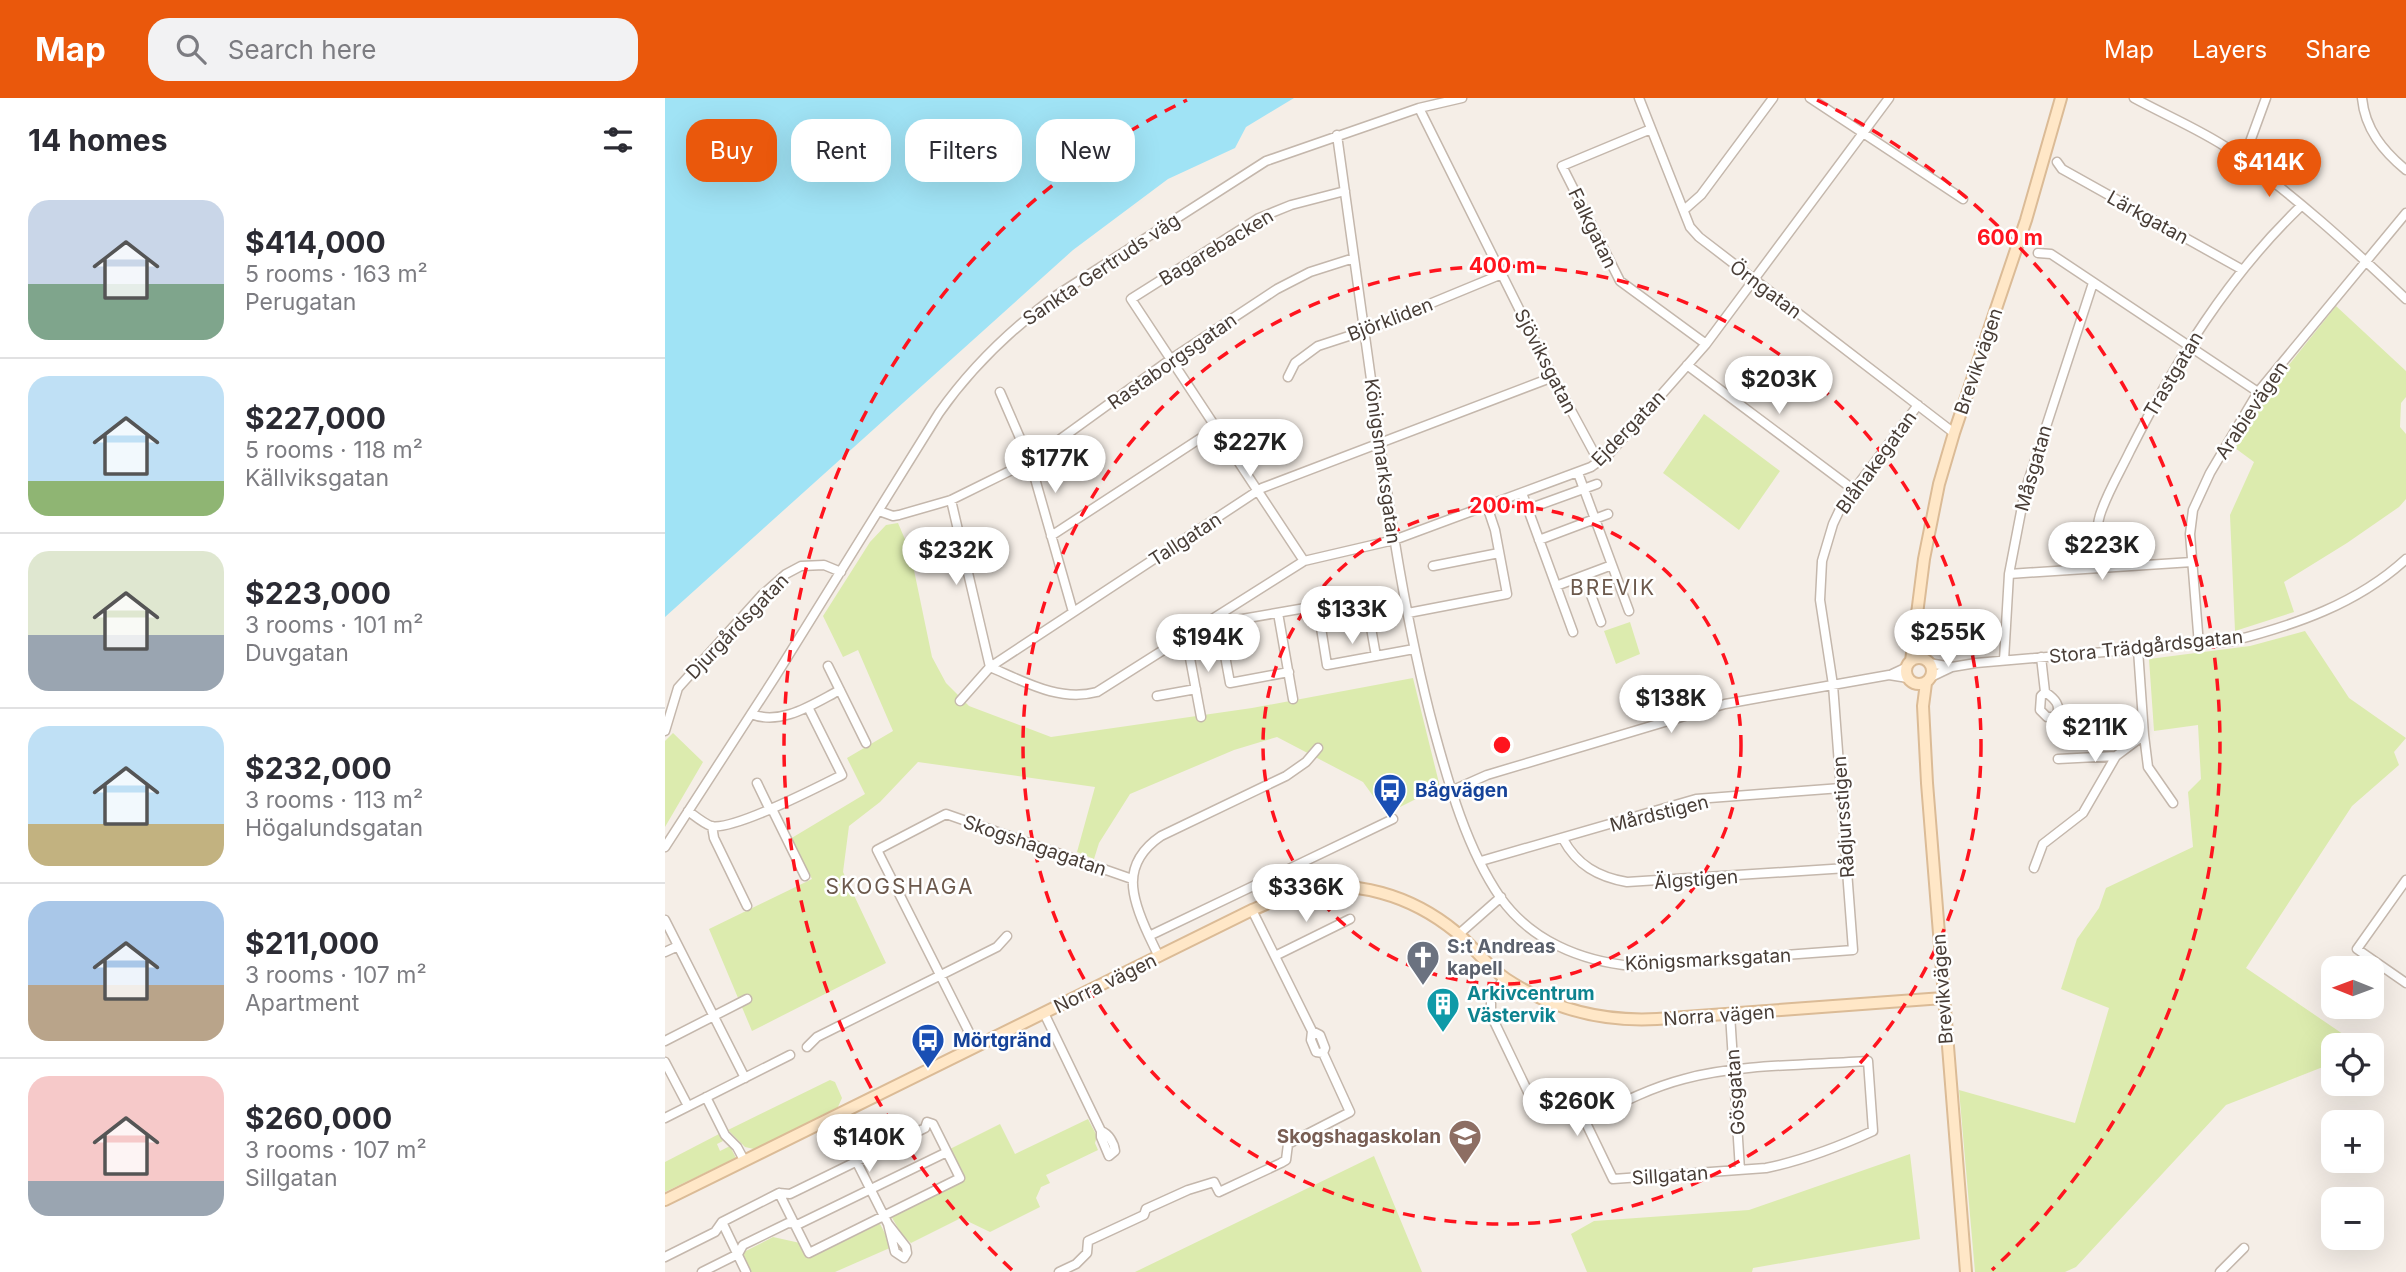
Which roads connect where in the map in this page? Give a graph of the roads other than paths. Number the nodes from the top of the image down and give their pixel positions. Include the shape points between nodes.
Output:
1 (1462, 98) edge
2 (1639, 98) edge
3 (1773, 98) edge
4 (1809, 98) edge
5 (1889, 98) edge
6 (2061, 98) edge
7 (2134, 98) edge
8 (2266, 98) edge
9 (2362, 98) edge
10 (1419, 108) junction
11 (1651, 129) junction
12 (1863, 133) junction
13 (1337, 135) junction
14 (2243, 160) junction
15 (2057, 162) dead end
16 (2406, 170) edge
17 (1345, 191) junction
18 (1963, 199) dead end
19 (2301, 206) junction
20 (1683, 210) junction
21 (2406, 212) edge
22 (2038, 253) dead end
23 (1354, 258) junction
24 (2365, 260) junction
25 (2241, 269) junction
26 (1502, 274) junction
27 (1754, 281) junction
28 (2093, 283) junction
29 (2406, 299) edge
30 (1364, 331) junction
31 (1706, 344) junction
32 (2189, 346) junction
33 (1171, 359) junction
34 (1687, 365) junction
35 (1288, 377) dead end
36 (1553, 377) junction
37 (1000, 392) dead end
38 (2258, 392) junction
39 (1918, 405) junction
40 (1216, 428) junction
41 (1954, 433) junction
42 (1380, 442) junction
43 (1030, 461) junction
44 (1599, 462) junction
45 (1578, 473) junction
46 (1597, 484) dead end
47 (1584, 489) junction
48 (1854, 490) junction
49 (1258, 491) junction
50 (1522, 494) junction
51 (951, 500) junction
52 (1487, 506) junction
53 (1528, 509) junction
54 (879, 511) junction
55 (1608, 514) dead end
56 (1595, 519) junction
57 (1051, 536) junction
58 (1394, 540) junction
59 (1539, 540) junction
60 (1499, 553) junction
61 (2406, 559) edge
62 (1304, 561) junction
63 (2192, 562) junction
64 (1612, 565) junction
65 (1433, 566) dead end
66 (2099, 568) junction
67 (841, 572) junction
68 (2009, 575) junction
69 (1584, 576) junction
70 (1556, 586) junction
71 (1365, 594) dead end
72 (1629, 611) dead end
73 (1073, 612) junction
74 (1278, 613) junction
75 (1408, 613) junction
76 (1217, 621) junction
77 (1601, 622) dead end
78 (1916, 629) junction
79 (1573, 632) dead end
80 (1186, 637) junction
81 (2199, 645) junction
82 (1414, 649) junction
83 (2138, 650) junction
84 (1376, 656) junction
85 (2041, 657) junction
86 (2004, 660) junction
87 (1928, 662) junction
88 (828, 666) dead end
89 (991, 667) junction
90 (1952, 667) junction
91 (1289, 672) junction
92 (1910, 672) junction
93 (1929, 680) junction
94 (1833, 685) junction
95 (1196, 689) junction
96 (840, 690) junction
97 (2045, 692) dead end
98 (1157, 696) dead end
99 (1293, 699) dead end
100 (960, 701) dead end
101 (1923, 706) junction
102 (808, 707) junction
103 (751, 714) junction
104 (1201, 717) dead end
105 (665, 731) edge
106 (2144, 735) junction
107 (866, 743) dead end
108 (1318, 748) dead end
109 (2116, 756) junction
110 (2058, 759) dead end
111 (757, 783) dead end
112 (1841, 788) junction
113 (1451, 791) junction
114 (2173, 803) dead end
115 (771, 810) junction
116 (688, 811) junction
117 (1393, 819) dead end
118 (712, 826) junction
119 (1563, 839) junction
120 (665, 847) edge
121 (1481, 862) junction
122 (1847, 868) junction
123 (2034, 868) dead end
124 (805, 876) dead end
125 (1132, 879) junction
126 (2406, 880) edge
127 (1501, 897) junction
128 (747, 906) dead end
129 (1252, 910) junction
130 (1350, 919) dead end
131 (665, 920) edge
132 (1459, 934) junction
133 (1007, 936) dead end
134 (1149, 936) junction
135 (678, 946) junction
136 (1853, 950) joint
137 (665, 952) edge
138 (1275, 956) junction
139 (1159, 957) junction
140 (940, 975) junction
141 (1504, 977) junction
142 (2406, 983) edge
143 (1943, 998) junction
144 (747, 999) dead end
145 (1044, 1013) junction
146 (1730, 1014) junction
147 (714, 1016) junction
148 (665, 1041) edge
149 (976, 1046) junction
150 (807, 1047) dead end
151 (790, 1055) dead end
152 (665, 1062) edge
153 (1734, 1070) junction
154 (745, 1078) junction
155 (1528, 1092) dead end
156 (706, 1097) junction
157 (688, 1106) junction
158 (834, 1117) junction
159 (665, 1118) edge
160 (1101, 1131) dead end
161 (947, 1152) junction
162 (744, 1160) junction
163 (857, 1162) junction
164 (1740, 1170) junction
165 (871, 1189) junction
166 (779, 1194) junction
167 (665, 1200) edge
168 (886, 1220) junction
169 (722, 1222) junction
170 (794, 1223) junction
171 (2244, 1248) dead end
172 (738, 1254) junction
173 (665, 1257) edge
174 (702, 1272) edge
175 (746, 1272) edge
176 (1059, 1272) edge
177 (1966, 1272) edge
178 (2220, 1272) edge

1 - 10 street, Sankta Gertruds väg
2 - 11 street, Örngatan
3 - 20 street via 1701,195
4 - 12 street
5 - 12 street, Ejdergatan
6 - 41 street, Brevikvägen via 2026,220
7 - 14 street
8 - 14 street
9 - 16 street via 2378,142
10 - 13 street, Sankta Gertruds väg
10 - 26 street, Sjöviksgatan
11 - 20 street, Örngatan
11 - 31 street, Falkgatan via 1562,166 1620,281
12 - 18 street
12 - 27 street, Ejdergatan
13 - 17 street, Königsmarksgatan
13 - 54 street, Sankta Gertruds väg via 1251,169 1026,318 954,391
14 - 19 street
15 - 25 street, Lärkgatan via 2062,169
17 - 23 street, Königsmarksgatan
17 - 33 street, Bagarebacken via 1259,218 1131,299
19 - 24 street
19 - 25 street, Trastgatan
20 - 27 street, Örngatan via 1699,237
21 - 24 street, Arabievägen
22 - 28 street via 2051,254
23 - 30 street, Königsmarksgatan
23 - 33 street, Rastaborgsgatan via 1294,279
24 - 29 street
24 - 38 street, Arabievägen
25 - 32 street, Trastgatan
26 - 30 street, Björkliden
26 - 36 street, Sjöviksgatan
27 - 31 street, Ejdergatan
27 - 39 street, Örngatan
28 - 32 street
28 - 68 street, Måsgatan via 2025,491
30 - 35 street, Björkliden via 1318,346 1295,363
30 - 42 street, Königsmarksgatan
31 - 34 street, Ejdergatan
32 - 38 street
32 - 66 street, Trastgatan via 2103,508 2097,538
33 - 40 street
33 - 43 street, Rastaborgsgatan
34 - 44 street, Ejdergatan
34 - 48 street
36 - 42 street, Tallgatan
36 - 44 street, Sjöviksgatan
37 - 43 street
38 - 63 street, Arabievägen via 2229,437 2193,510
39 - 41 street, Örngatan
39 - 48 street, Blåhakegatan
40 - 49 street
40 - 57 street
41 - 78 street, Brevikvägen via 1931,520
42 - 49 street, Tallgatan
42 - 58 street, Königsmarksgatan
43 - 51 street, Rastaborgsgatan
43 - 57 street
44 - 45 street, Ejdergatan
45 - 47 street
45 - 50 street, Ejdergatan
46 - 47 street
47 - 53 street
47 - 56 street
48 - 94 street, Blåhakegatan via 1833,524 1820,580
49 - 62 street
49 - 73 street, Tallgatan
50 - 52 street, Ejdergatan
50 - 53 street
51 - 54 street, Rastaborgsgatan via 893,516
51 - 89 street
52 - 58 street, Ejdergatan
52 - 60 street
53 - 59 street
54 - 67 street, Sankta Gertruds väg
55 - 56 street
56 - 59 street
56 - 64 street
57 - 73 street
58 - 62 street, Ejdergatan
58 - 75 street, Königsmarksgatan
59 - 70 street
60 - 65 street
60 - 75 street via 1507,594
61 - 81 street, Stora Trädgårdsgatan via 2360,592 2308,619 2232,641
62 - 76 street, Ejdergatan
63 - 66 street
63 - 81 street, Arabievägen
64 - 69 street
64 - 72 street
66 - 68 street
67 - 103 street, Sankta Gertruds väg
67 - 105 street, Djurgårdsgatan via 824,565 801,566 762,595 678,688
68 - 86 street, Måsgatan
69 - 70 street
69 - 77 street
70 - 79 street
71 - 84 street
73 - 89 street, Tallgatan
74 - 76 street, Ejdergatan
74 - 84 street, Ejdergatan via 1317,605 1328,664
74 - 91 street
75 - 82 street, Königsmarksgatan
76 - 80 street, Ejdergatan
76 - 91 street via 1230,683
78 - 87 street, Brevikvägen
78 - 92 street, Brevikvägen
80 - 89 street, Ejdergatan via 1111,685 1084,696 1058,694
80 - 95 street
81 - 83 street, Stora Trädgårdsgatan
82 - 84 street, Ejdergatan
82 - 113 street, Königsmarksgatan
83 - 85 street, Stora Trädgårdsgatan
83 - 106 street
85 - 86 street, Stora Trädgårdsgatan
85 - 97 street
86 - 90 street, Stora Trädgårdsgatan
87 - 90 street, Stora Trädgårdsgatan
87 - 92 street via 1919,658
87 - 93 street via 1932,667
88 - 96 street
89 - 100 street, Tallgatan
90 - 93 street, Stora Trädgårdsgatan
91 - 99 street
92 - 93 street via 1919,684
92 - 94 street
92 - 101 street, Brevikvägen
93 - 101 street, Brevikvägen
94 - 112 street, Rådjursstigen
94 - 113 street via 1725,704 1487,775
95 - 98 street
95 - 104 street
96 - 102 street
96 - 107 street
101 - 143 street, Brevikvägen
102 - 103 street via 773,718
102 - 115 street via 842,775
103 - 116 street, Sankta Gertruds väg
106 - 109 street
106 - 114 street via 2148,767
108 - 125 street via 1286,776 1152,842
109 - 110 street
109 - 123 street via 2083,813 2043,844
111 - 115 street
112 - 119 street, Mårdstigen via 1696,799
112 - 122 street, Rådjursstigen
113 - 121 street, Königsmarksgatan
115 - 118 street
115 - 124 street
116 - 118 street
116 - 120 street, Sankta Gertruds väg
117 - 134 street
118 - 128 street
119 - 121 street, Mårdstigen
119 - 122 street, Älgstigen via 1588,869 1627,882
121 - 127 street, Königsmarksgatan
122 - 136 street, Rådjursstigen
125 - 134 street via 1134,901
125 - 140 street, Skogshagagatan via 946,814 877,850
126 - 142 street via 2357,949
127 - 132 street
127 - 136 street, Königsmarksgatan via 1550,942 1607,964
129 - 132 street, Norra vägen via 1317,888 1371,890 1408,901
129 - 138 street
129 - 139 street, Norra vägen
130 - 138 street
131 - 135 street
132 - 141 street, Norra vägen
133 - 140 street via 997,947
134 - 139 street
135 - 137 street
135 - 147 street
138 - 176 street via 1312,1031 1311,1040 1317,1052 1323,1053 1350,1112 1288,1144 1282,1163 1219,1192 1214,1182 1146,1209 1088,1241 1087,1253
139 - 145 street, Norra vägen
140 - 149 street, Skogshagagatan
140 - 150 street via 817,1037
141 - 146 street, Norra vägen via 1553,1005 1596,1017 1638,1020
141 - 155 street via 1491,1001 1491,1015
143 - 146 street, Norra vägen
143 - 177 street, Brevikvägen
144 - 147 street
145 - 149 street, Norra vägen
145 - 160 street
146 - 153 street, Gösgatan
147 - 148 street
147 - 154 street
149 - 158 street, Norra vägen
151 - 154 street
152 - 157 street
153 - 164 street, Gösgatan
153 - 164 street via 1868,1061 1873,1131 1810,1158
153 - 164 street, Sillgatan via 1664,1084 1585,1121 1613,1179
154 - 156 street
156 - 157 street
156 - 162 street
157 - 159 street
158 - 162 street, Norra vägen
158 - 163 street
161 - 163 street via 933,1124 927,1122 925,1128
161 - 165 street
161 - 168 street via 960,1178
162 - 167 street, Norra vägen
163 - 165 street
163 - 166 street via 790,1194
165 - 168 street
165 - 170 street
166 - 169 street
166 - 170 street
168 - 170 street via 809,1253
169 - 172 street
169 - 173 street via 715,1232
170 - 172 street via 743,1245
171 - 178 street
172 - 174 street
172 - 175 street

